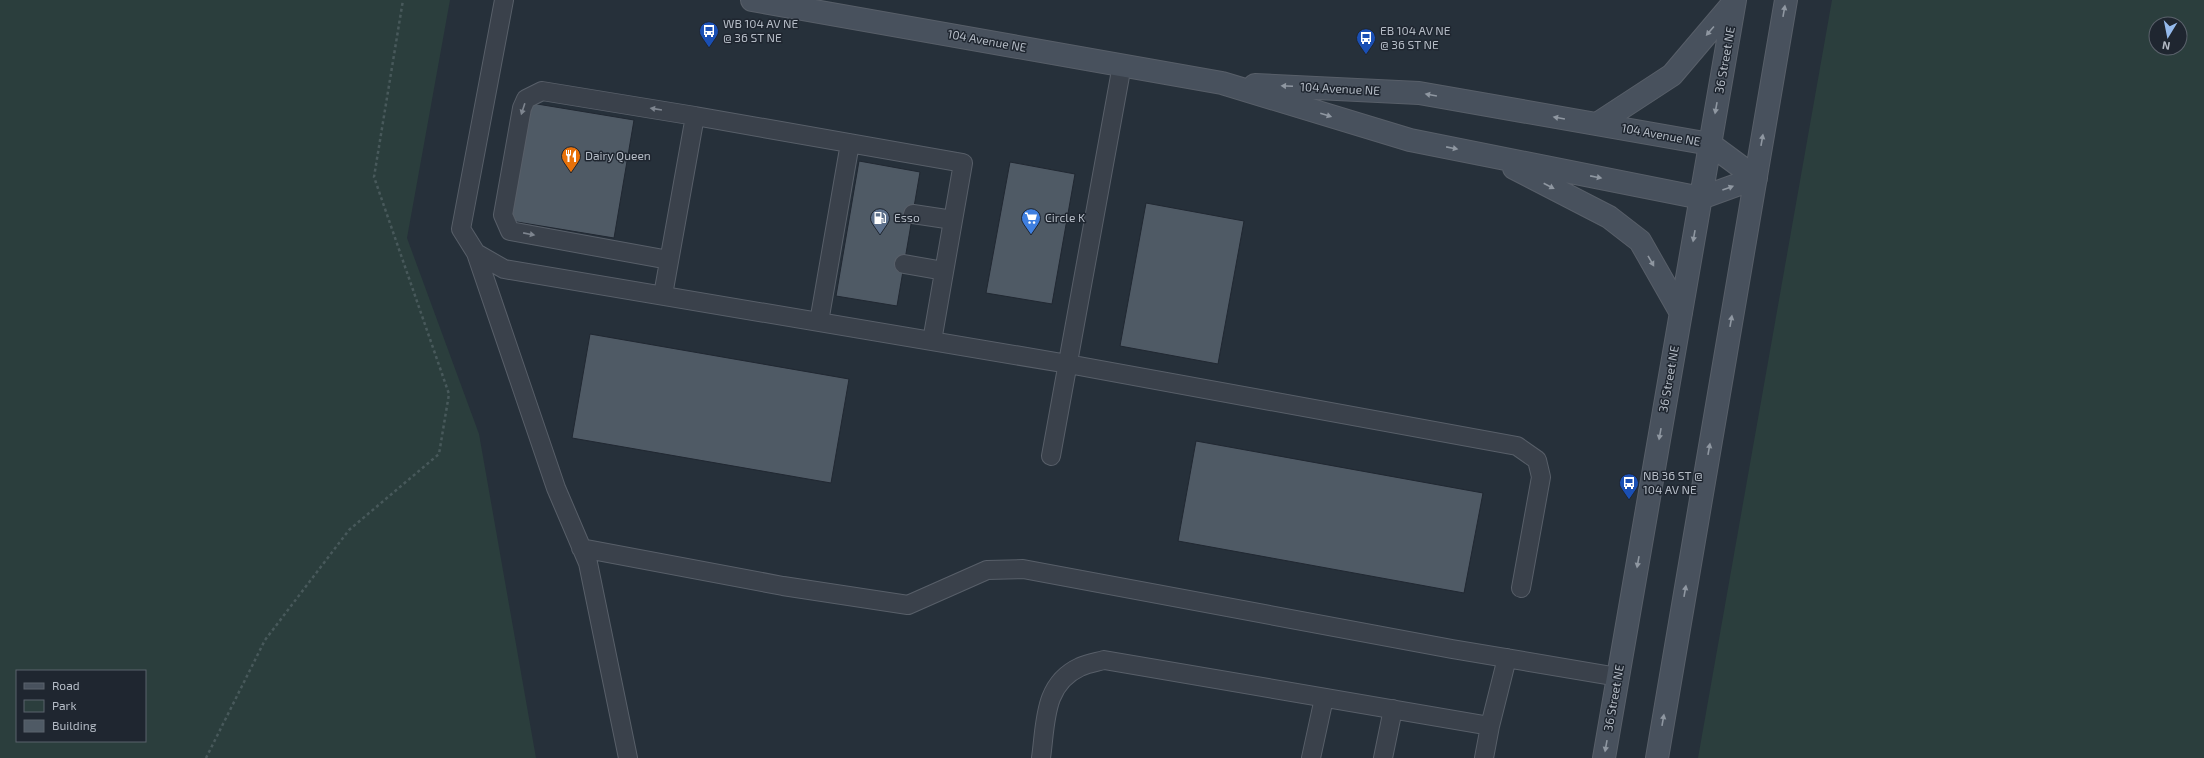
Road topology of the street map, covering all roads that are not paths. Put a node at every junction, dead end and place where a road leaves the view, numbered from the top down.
1 (504, 0) edge
2 (752, 0) edge
3 (1735, 0) edge
4 (1786, 0) edge
5 (1122, 65) junction
6 (1222, 83) junction
7 (695, 116) junction
8 (1597, 124) junction
9 (850, 143) junction
10 (1710, 144) junction
11 (1489, 156) junction
12 (1756, 178) junction
13 (1701, 198) junction
14 (913, 214) dead end
15 (953, 220) junction
16 (476, 253) junction
17 (669, 260) junction
18 (904, 264) dead end
19 (944, 271) junction
20 (663, 295) junction
21 (1681, 313) junction
22 (820, 322) junction
23 (932, 341) junction
24 (1068, 364) junction
25 (1051, 456) dead end
26 (581, 548) junction
27 (1521, 588) dead end
28 (1507, 658) junction
29 (1618, 677) junction
30 (1324, 698) junction
31 (1393, 709) junction
32 (1490, 726) junction
33 (628, 758) edge
34 (1041, 758) edge
35 (1311, 758) edge
36 (1382, 758) edge
37 (1484, 758) edge
38 (1604, 758) edge
39 (1657, 758) edge

1 - 16 lane
2 - 5 street, 104 Avenue NE
3 -> 8 street
3 -> 10 street, 36 Street NE
12 -> 4 street
5 - 6 street, 104 Avenue NE
5 - 24 lane
8 -> 6 street, 104 Avenue NE
6 -> 11 street, 104 Avenue NE
7 - 9 lane
7 - 17 lane
7 -> 17 lane
8 - 10 street, 104 Avenue NE
9 - 15 lane
9 - 22 lane
10 - 12 street, 104 Avenue NE
10 - 13 street, 36 Street NE
11 -> 13 street, 104 Avenue NE
11 -> 21 street
13 -> 12 street
39 -> 12 street
13 -> 21 street, 36 Street NE
14 - 15 lane
15 - 19 lane
16 - 20 lane
16 - 26 lane
17 - 20 lane
18 - 19 lane
19 - 23 lane
20 - 22 lane
21 -> 29 street, 36 Street NE
22 - 23 lane
23 - 24 lane
24 - 25 lane
24 - 27 lane
26 - 28 lane
26 - 33 lane
28 - 29 lane
28 - 32 lane
29 -> 38 street, 36 Street NE
30 - 31 lane
30 - 34 lane
30 - 35 lane
31 - 32 lane
31 - 36 lane
32 - 37 lane

